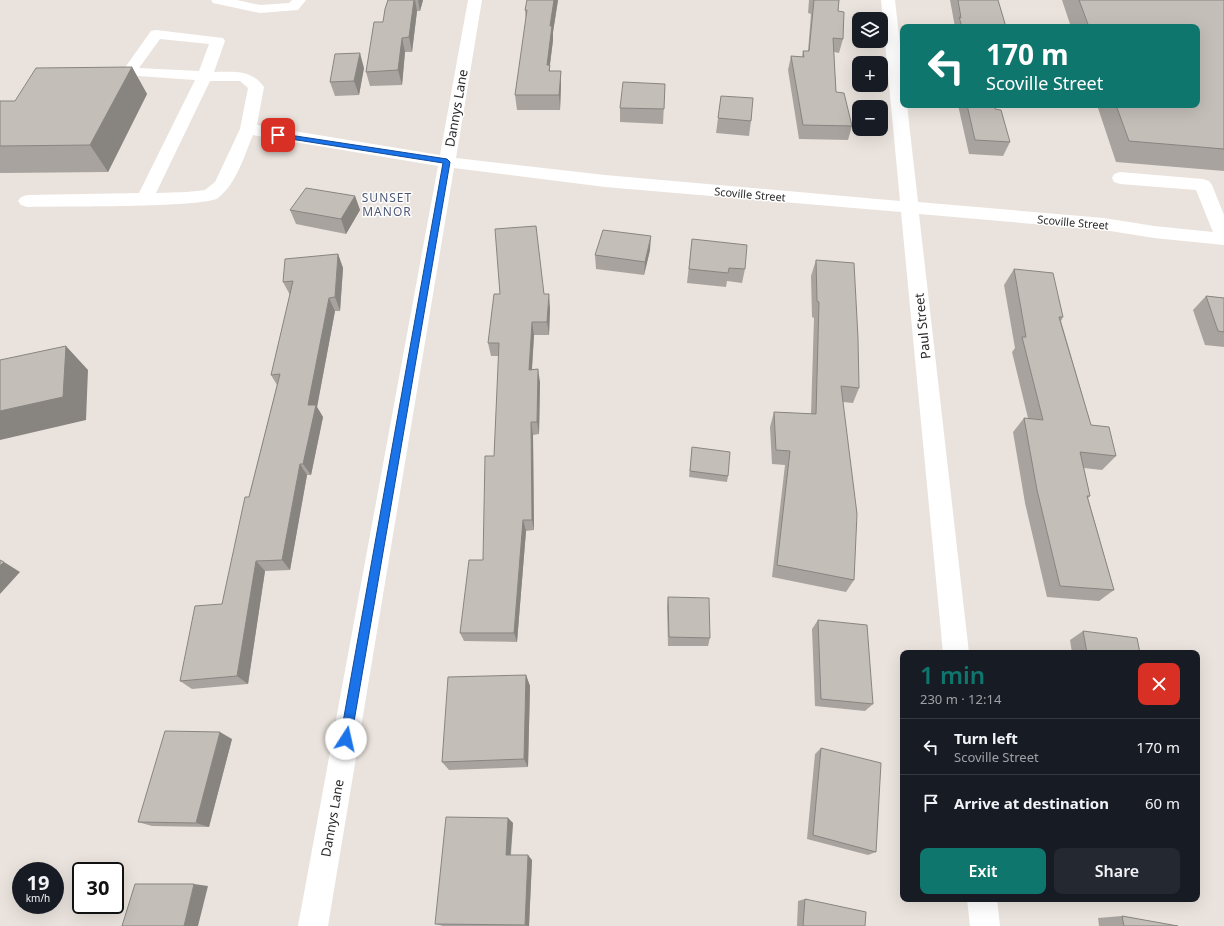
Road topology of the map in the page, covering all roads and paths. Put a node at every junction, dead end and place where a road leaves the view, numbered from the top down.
1 (218, 0) edge
2 (299, 0) edge
3 (475, 0) edge
4 (888, 0) edge
5 (205, 76) junction
6 (248, 129) junction
7 (447, 162) junction
8 (1120, 178) dead end
9 (145, 198) junction
10 (27, 201) dead end
11 (910, 208) junction
12 (1224, 238) edge
13 (956, 650) edge
14 (982, 902) edge
15 (313, 926) edge
16 (985, 926) edge

1 - 2 street
3 - 7 street, Dannys Lane
4 - 11 street, Paul Street
5 - 5 street
5 - 6 street
5 - 9 street
6 - 7 street, Scoville Street
6 - 9 street
7 - 11 street, Scoville Street
7 - 15 street, Dannys Lane
8 - 12 street
9 - 10 street
11 - 12 street, Scoville Street
11 - 13 street, Paul Street
14 - 16 street

